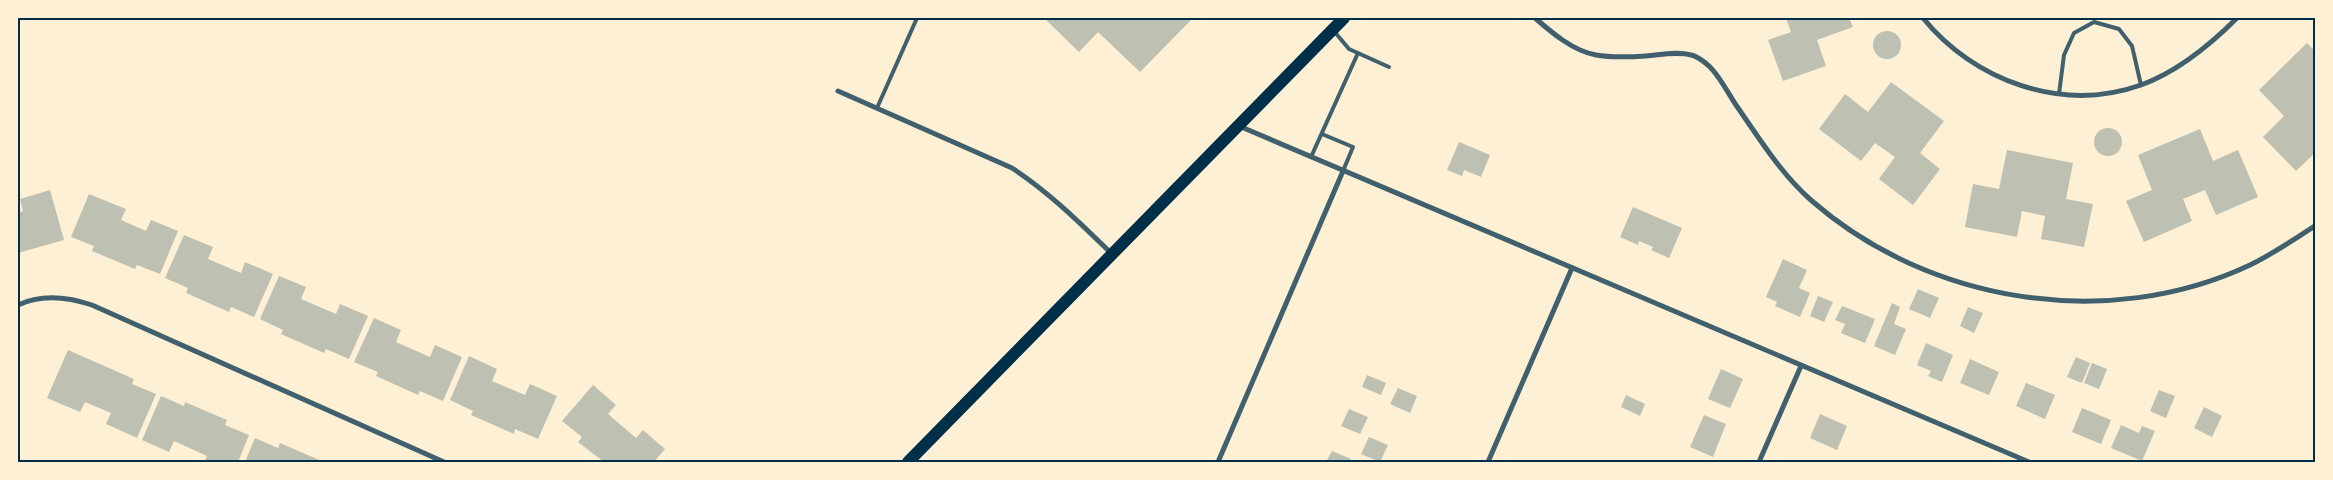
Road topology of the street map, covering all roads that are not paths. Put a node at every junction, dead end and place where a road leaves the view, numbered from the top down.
1 (917, 18) edge
2 (1344, 18) edge
3 (1535, 18) edge
4 (1923, 18) edge
5 (2237, 18) edge
6 (1332, 29) junction
7 (1358, 53) junction
8 (1389, 67) dead end
9 (2142, 85) junction
10 (838, 91) dead end
11 (2060, 94) junction
12 (877, 108) junction
13 (1239, 126) junction
14 (1322, 134) junction
15 (1311, 157) junction
16 (1343, 171) junction
17 (2316, 225) edge
18 (1112, 254) junction
19 (1572, 268) junction
20 (18, 305) edge
21 (1801, 366) junction
22 (444, 462) edge
23 (908, 462) edge
24 (1218, 462) edge
25 (1488, 462) edge
26 (1759, 462) edge
27 (2029, 462) edge

1 - 12 lane
2 - 6 main road
3 - 17 street
4 - 11 street
5 - 9 street
6 - 7 lane
6 - 13 main road
7 - 8 lane
7 - 14 lane
9 - 11 street
9 - 11 lane
10 - 12 street
12 - 18 street
13 - 15 street
13 - 18 main road
14 - 15 lane
14 - 16 lane
15 - 16 street
16 - 19 street
16 - 24 street
18 - 23 main road
19 - 21 street
19 - 25 street
20 - 22 street
21 - 26 street
21 - 27 street

